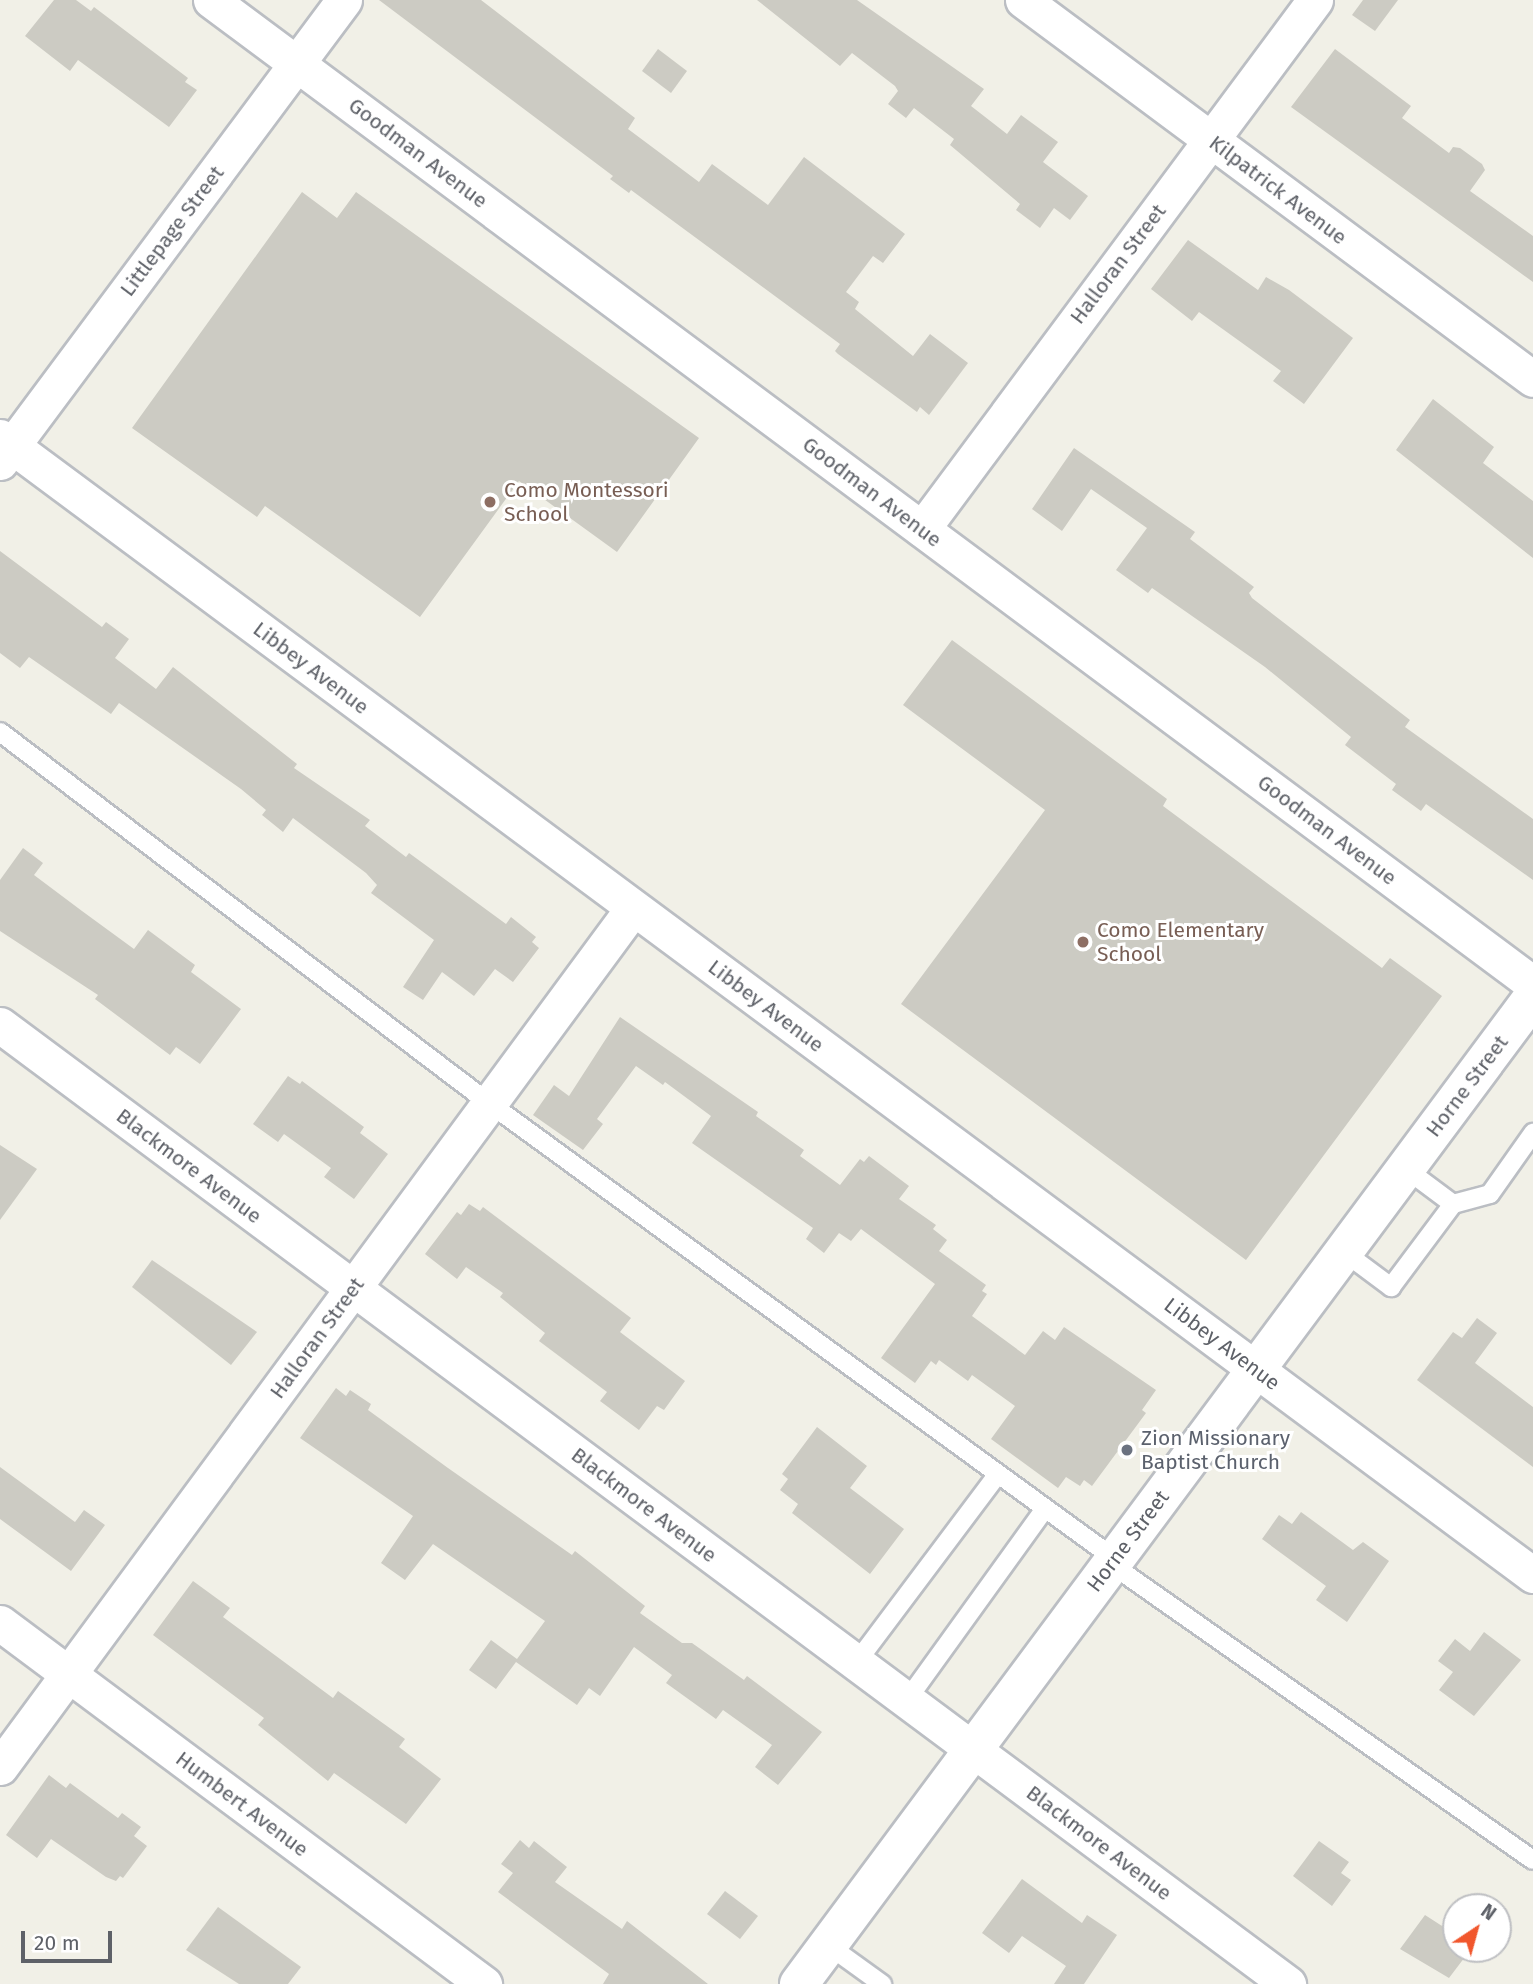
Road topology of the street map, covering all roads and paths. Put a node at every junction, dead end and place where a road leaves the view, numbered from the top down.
1 (211, 0) edge
2 (344, 0) edge
3 (1023, 0) edge
4 (1315, 0) edge
5 (297, 63) junction
6 (1211, 140) junction
7 (1533, 379) edge
8 (4, 448) edge
9 (922, 529) junction
10 (0, 732) edge
11 (633, 908) junction
12 (1533, 984) edge
13 (1533, 997) edge
14 (0, 1025) edge
15 (489, 1103) junction
16 (1533, 1133) edge
17 (1406, 1169) junction
18 (1453, 1204) junction
19 (1344, 1252) junction
20 (353, 1288) junction
21 (1256, 1370) junction
22 (998, 1474) junction
23 (1045, 1509) junction
24 (1113, 1562) junction
25 (1533, 1575) edge
26 (0, 1623) edge
27 (856, 1663) junction
28 (68, 1674) junction
29 (906, 1700) junction
30 (973, 1749) junction
31 (0, 1767) edge
32 (1533, 1860) edge
33 (828, 1945) junction
34 (484, 1984) edge
35 (799, 1984) edge
36 (882, 1984) edge
37 (1288, 1984) edge

1 - 5 street, Goodman Avenue
2 - 5 street, Littlepage Street
3 - 6 street, Kilpatrick Avenue
4 - 6 street, Halloran Street
5 - 8 street, Littlepage Street
5 - 9 street, Goodman Avenue
6 - 7 street, Kilpatrick Avenue
6 - 9 street, Halloran Street
8 - 11 street, Libbey Avenue
9 - 12 street, Goodman Avenue
10 - 15 lane
11 - 15 street, Halloran Street
11 - 21 street, Libbey Avenue
13 - 17 street, Horne Street
14 - 20 street, Blackmore Avenue
15 - 20 street, Halloran Street
15 - 22 lane
16 - 18 lane
17 - 18 lane
17 - 19 street, Horne Street
18 - 19 lane
19 - 21 street, Horne Street
20 - 27 street, Blackmore Avenue
20 - 28 street, Halloran Street
21 - 24 street, Horne Street
21 - 25 street, Libbey Avenue
22 - 23 lane
22 - 27 lane
23 - 24 lane
23 - 29 lane
24 - 30 street, Horne Street
24 - 32 lane
26 - 28 street, Humbert Avenue
27 - 29 street, Blackmore Avenue
28 - 31 street, Halloran Street
28 - 34 street, Humbert Avenue
29 - 30 street, Blackmore Avenue
30 - 33 street, Horne Street
30 - 37 street, Blackmore Avenue
33 - 35 street, Horne Street
33 - 36 lane

